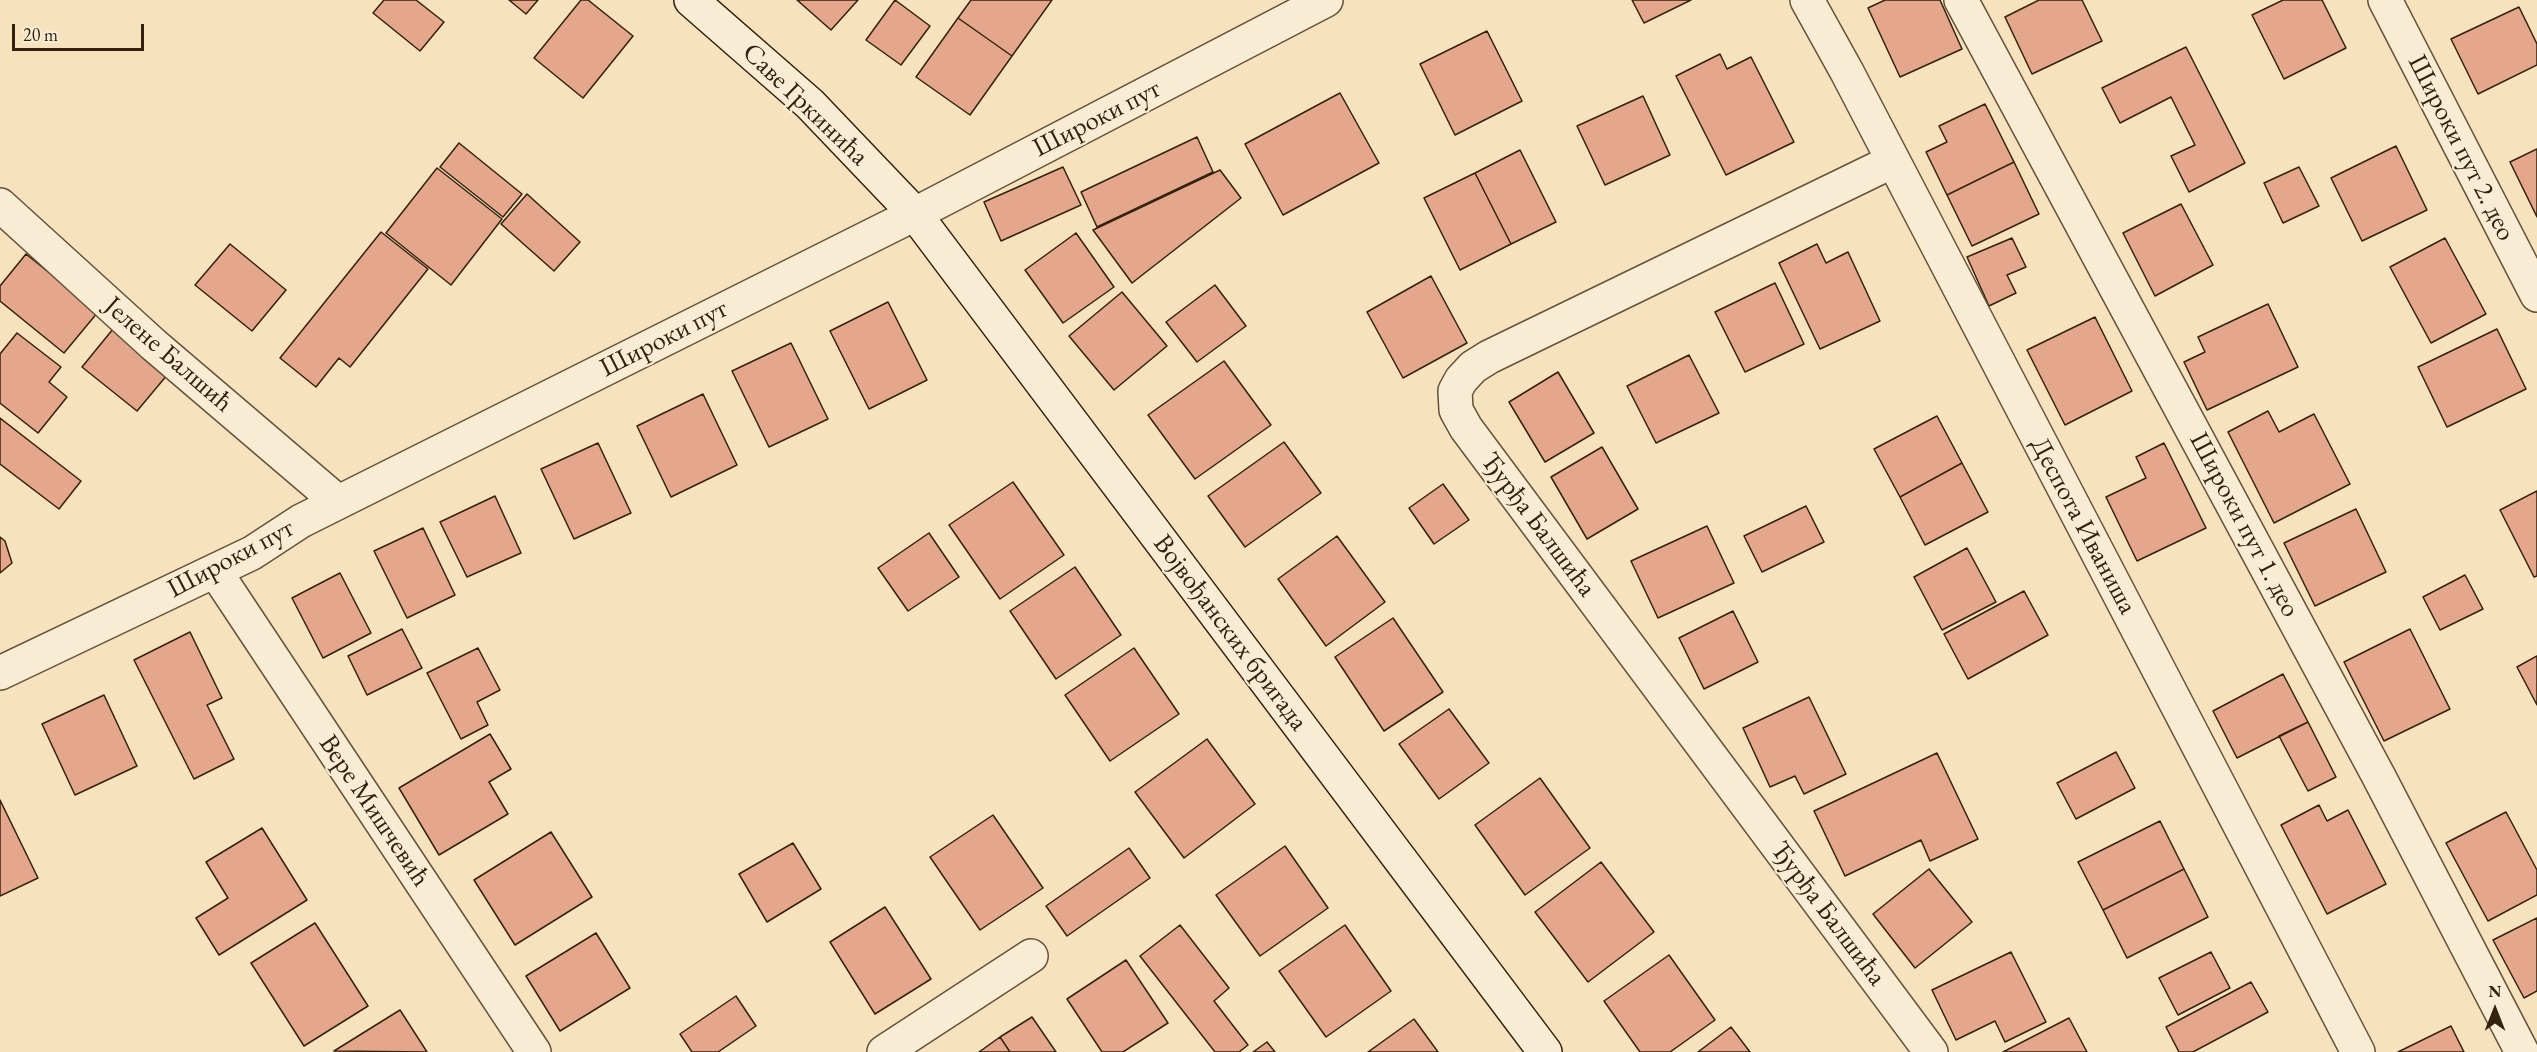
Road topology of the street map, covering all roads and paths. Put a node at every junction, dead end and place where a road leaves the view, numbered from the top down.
1 (691, 0) edge
2 (1807, 0) edge
3 (1961, 0) edge
4 (2385, 0) edge
5 (1320, 1) edge
6 (1893, 161) junction
7 (0, 205) edge
8 (915, 213) junction
9 (2537, 295) edge
10 (339, 502) junction
11 (215, 571) junction
12 (0, 673) edge
13 (1031, 956) dead end
14 (534, 1052) edge
15 (884, 1052) edge
16 (1545, 1052) edge
17 (1931, 1052) edge
18 (2358, 1052) edge
19 (2522, 1052) edge

1 - 8 street, Саве Гркинића
2 - 6 street, Деспота Иваниша
3 - 19 street, Широки пут 1. део
4 - 9 street, Широки пут 2. део
5 - 8 street, Широки пут
6 - 17 street, Ђурђа Балшића
6 - 18 street, Деспота Иваниша
7 - 10 street, Јелене Балшић
8 - 10 street, Широки пут
8 - 16 street, Војвођанских бригада
10 - 11 street, Широки пут
11 - 12 street, Широки пут
11 - 14 street, Вере Мишчевић
13 - 15 street

